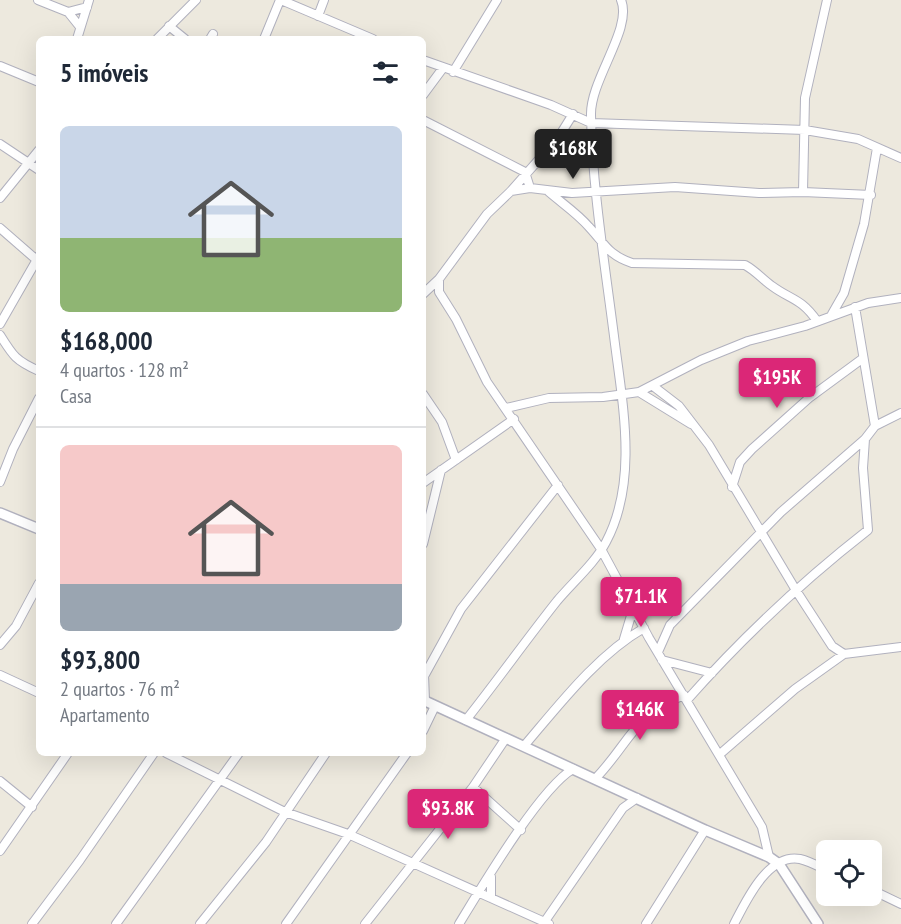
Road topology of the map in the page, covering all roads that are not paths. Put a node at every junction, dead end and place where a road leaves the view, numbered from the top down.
1 (38, 0) edge
2 (196, 0) edge
3 (281, 0) edge
4 (324, 0) edge
5 (497, 0) edge
6 (621, 0) edge
7 (827, 0) edge
8 (51, 3) edge
9 (88, 4) edge
10 (68, 12) junction
11 (318, 16) junction
12 (169, 26) junction
13 (80, 27) junction
14 (78, 36) edge
15 (160, 36) edge
16 (181, 36) edge
17 (265, 36) edge
18 (366, 36) edge
19 (426, 61) edge
20 (0, 66) edge
21 (443, 68) junction
22 (453, 72) junction
23 (36, 81) edge
24 (426, 91) edge
25 (573, 114) junction
26 (426, 122) edge
27 (591, 123) junction
28 (805, 130) junction
29 (0, 144) edge
30 (877, 148) junction
31 (36, 154) edge
32 (901, 158) edge
33 (30, 162) junction
34 (36, 167) edge
35 (525, 172) junction
36 (530, 188) junction
37 (511, 191) junction
38 (598, 191) junction
39 (549, 192) junction
40 (803, 192) junction
41 (871, 195) junction
42 (0, 198) edge
43 (0, 228) edge
44 (603, 246) junction
45 (36, 257) edge
46 (36, 262) edge
47 (439, 279) junction
48 (426, 291) edge
49 (439, 291) junction
50 (426, 293) edge
51 (901, 298) edge
52 (855, 307) junction
53 (832, 314) junction
54 (817, 321) junction
55 (0, 324) edge
56 (0, 335) edge
57 (862, 359) junction
58 (36, 369) edge
59 (668, 378) junction
60 (652, 386) junction
61 (639, 392) junction
62 (621, 395) junction
63 (668, 395) junction
64 (426, 398) edge
65 (36, 404) edge
66 (506, 408) junction
67 (901, 413) edge
68 (513, 419) junction
69 (695, 426) junction
70 (875, 426) junction
71 (865, 439) junction
72 (456, 460) junction
73 (441, 470) junction
74 (426, 481) edge
75 (0, 482) edge
76 (558, 485) junction
77 (732, 487) junction
78 (0, 513) edge
79 (36, 528) edge
80 (426, 532) edge
81 (761, 533) junction
82 (601, 549) junction
83 (36, 589) edge
84 (797, 592) junction
85 (633, 609) junction
86 (670, 625) junction
87 (644, 628) junction
88 (649, 638) junction
89 (624, 639) junction
90 (0, 645) edge
91 (832, 646) junction
92 (901, 647) edge
93 (844, 654) junction
94 (660, 656) junction
95 (831, 662) junction
96 (426, 671) edge
97 (712, 673) junction
98 (0, 675) edge
99 (36, 692) edge
100 (685, 698) junction
101 (426, 702) edge
102 (435, 706) junction
103 (466, 720) junction
104 (426, 725) edge
105 (506, 738) junction
106 (524, 746) junction
107 (720, 754) junction
108 (66, 756) edge
109 (152, 756) edge
110 (173, 756) edge
111 (237, 756) edge
112 (324, 756) edge
113 (405, 756) edge
114 (568, 767) junction
115 (221, 778) junction
116 (595, 779) junction
117 (0, 781) edge
118 (473, 787) junction
119 (624, 792) junction
120 (637, 798) junction
121 (32, 807) junction
122 (623, 808) junction
123 (285, 812) junction
124 (521, 830) junction
125 (705, 830) junction
126 (348, 834) junction
127 (0, 851) edge
128 (770, 857) junction
129 (414, 863) junction
130 (780, 864) junction
131 (816, 865) edge
132 (491, 877) junction
133 (477, 893) junction
134 (882, 895) edge
135 (491, 898) junction
136 (901, 904) edge
137 (814, 922) edge
138 (545, 923) edge
139 (32, 924) edge
140 (116, 924) edge
141 (200, 924) edge
142 (286, 924) edge
143 (365, 924) edge
144 (459, 924) edge
145 (646, 924) edge
146 (734, 924) edge

1 - 8 street
2 - 12 street
3 - 11 street
3 - 17 street
4 - 11 street
5 - 22 street
6 - 27 street
7 - 28 street
8 - 10 street
9 - 10 street
9 - 13 street
10 - 13 street
11 - 18 street
12 - 15 street
12 - 16 street
13 - 14 street
19 - 21 street
20 - 23 street
21 - 22 street
21 - 24 street
22 - 25 street
25 - 27 street
25 - 35 street
26 - 35 street
27 - 28 street
27 - 38 street
28 - 30 street
28 - 40 street
29 - 33 street
30 - 32 street
30 - 41 street
31 - 33 street
33 - 34 street
33 - 42 street
35 - 36 street
35 - 37 street
36 - 37 street
36 - 39 street
37 - 47 street
38 - 39 street
38 - 40 street
38 - 44 street
39 - 44 street
40 - 41 street
41 - 53 street
43 - 45 street
44 - 54 street
44 - 62 street
46 - 55 street
47 - 48 street
47 - 49 street
49 - 50 street
49 - 66 street
51 - 52 street
52 - 53 street
52 - 57 street
53 - 54 street
54 - 59 street
56 - 58 street
57 - 70 street
57 - 77 street
59 - 60 street
59 - 63 street
60 - 61 street
60 - 63 street
61 - 62 street
61 - 69 street
62 - 66 street
62 - 82 street
63 - 69 street
64 - 72 street
65 - 75 street
66 - 68 street
67 - 70 street
68 - 72 street
68 - 76 street
69 - 77 street
70 - 71 street
71 - 81 street
71 - 84 street
72 - 73 street
73 - 74 street
73 - 80 street
76 - 82 street
76 - 96 street
77 - 81 street
78 - 79 street
81 - 84 street
81 - 86 street
82 - 85 street
82 - 103 street
83 - 90 street
84 - 91 street
84 - 97 street
85 - 87 street
85 - 89 street
86 - 88 street
86 - 94 street
87 - 88 street
87 - 89 street
88 - 94 street
89 - 106 street
91 - 93 street
91 - 95 street
92 - 93 street
93 - 95 street
94 - 97 street
94 - 100 street
95 - 107 street
97 - 100 street
98 - 99 street
100 - 107 street
100 - 116 street
101 - 102 street
102 - 103 street
102 - 104 street
103 - 105 street
105 - 106 street
105 - 118 street
106 - 114 street
107 - 128 street
108 - 121 street
109 - 139 street
110 - 115 street
111 - 115 street
112 - 123 street
113 - 126 street
114 - 116 street
114 - 124 street
115 - 123 street
115 - 140 street
116 - 119 street
117 - 121 street
118 - 124 street
118 - 129 street
119 - 120 street
119 - 122 street
120 - 122 street
120 - 125 street
121 - 127 street
122 - 138 street
123 - 126 street
123 - 141 street
124 - 132 street
125 - 128 street
125 - 145 street
126 - 129 street
126 - 142 street
128 - 130 street
129 - 133 street
129 - 143 street
130 - 131 street
130 - 137 street
130 - 146 street
132 - 133 street
132 - 135 street
133 - 135 street
133 - 144 street
134 - 136 street
135 - 138 street

